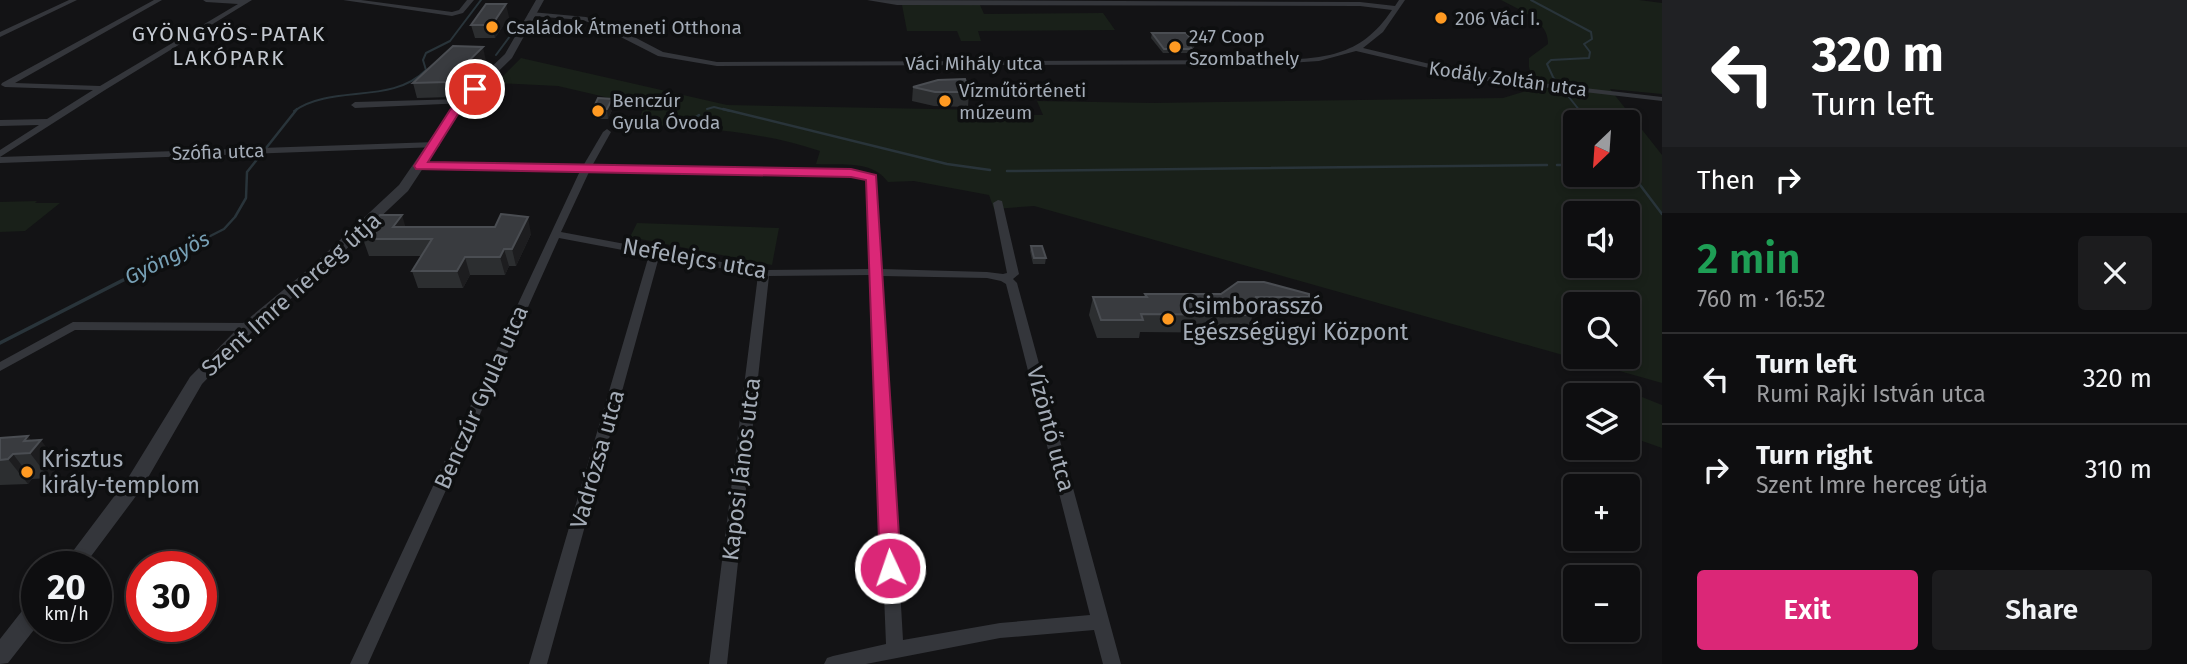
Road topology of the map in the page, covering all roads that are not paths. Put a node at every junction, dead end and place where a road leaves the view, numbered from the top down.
1 (74, 0) edge
2 (159, 0) edge
3 (206, 0) edge
4 (345, 0) edge
5 (471, 0) edge
6 (540, 0) edge
7 (870, 0) edge
8 (1402, 0) edge
9 (247, 1) edge
10 (1396, 8) junction
11 (531, 14) junction
12 (0, 35) edge
13 (1355, 49) junction
14 (3, 85) edge
15 (102, 88) junction
16 (1662, 99) edge
17 (462, 102) junction
18 (355, 105) dead end
19 (48, 122) junction
20 (0, 123) edge
21 (607, 132) dead end
22 (435, 145) junction
23 (0, 154) edge
24 (0, 160) edge
25 (420, 166) junction
26 (586, 168) junction
27 (998, 203) dead end
28 (555, 234) junction
29 (655, 253) junction
30 (875, 272) junction
31 (764, 273) junction
32 (1004, 278) junction
33 (248, 327) junction
34 (0, 367) edge
35 (83, 551) edge
36 (1101, 622) junction
37 (21, 630) edge
38 (895, 649) junction
39 (0, 656) edge
40 (359, 664) edge
41 (538, 664) edge
42 (718, 664) edge
43 (833, 664) edge
44 (1112, 664) edge

1 - 12 street
2 - 14 street
3 - 9 street
4 - 5 street
6 - 11 street, Szent Imre herceg útja
7 - 10 street
8 - 10 street, Váci Mihály utca
9 - 15 street
10 - 13 street, Váci Mihály utca
11 - 13 street, Váci Mihály utca
11 - 17 street, Szent Imre herceg útja
13 - 16 street, Kodály Zoltán utca
14 - 15 street
15 - 19 street
17 - 18 street
17 - 22 street, Szent Imre herceg útja
19 - 20 street
19 - 23 street
21 - 26 street, Benczúr Gyula utca
22 - 24 street, Szófia utca
22 - 25 street, Szent Imre herceg útja
25 - 26 street
25 - 33 street, Szent Imre herceg útja
26 - 28 street, Benczúr Gyula utca
26 - 30 street
27 - 32 street
28 - 29 street, Nefelejcs utca
28 - 40 street, Benczúr Gyula utca
29 - 31 street, Nefelejcs utca
29 - 41 street, Vadrózsa utca
30 - 31 street, Nefelejcs utca
30 - 32 street, Nefelejcs utca
30 - 38 street
31 - 42 street, Kaposi János utca
32 - 36 street, Vízöntő utca
33 - 34 street
33 - 35 street, Szent Imre herceg útja
36 - 38 street
36 - 44 street, Vízöntő utca
37 - 39 street
38 - 43 street

